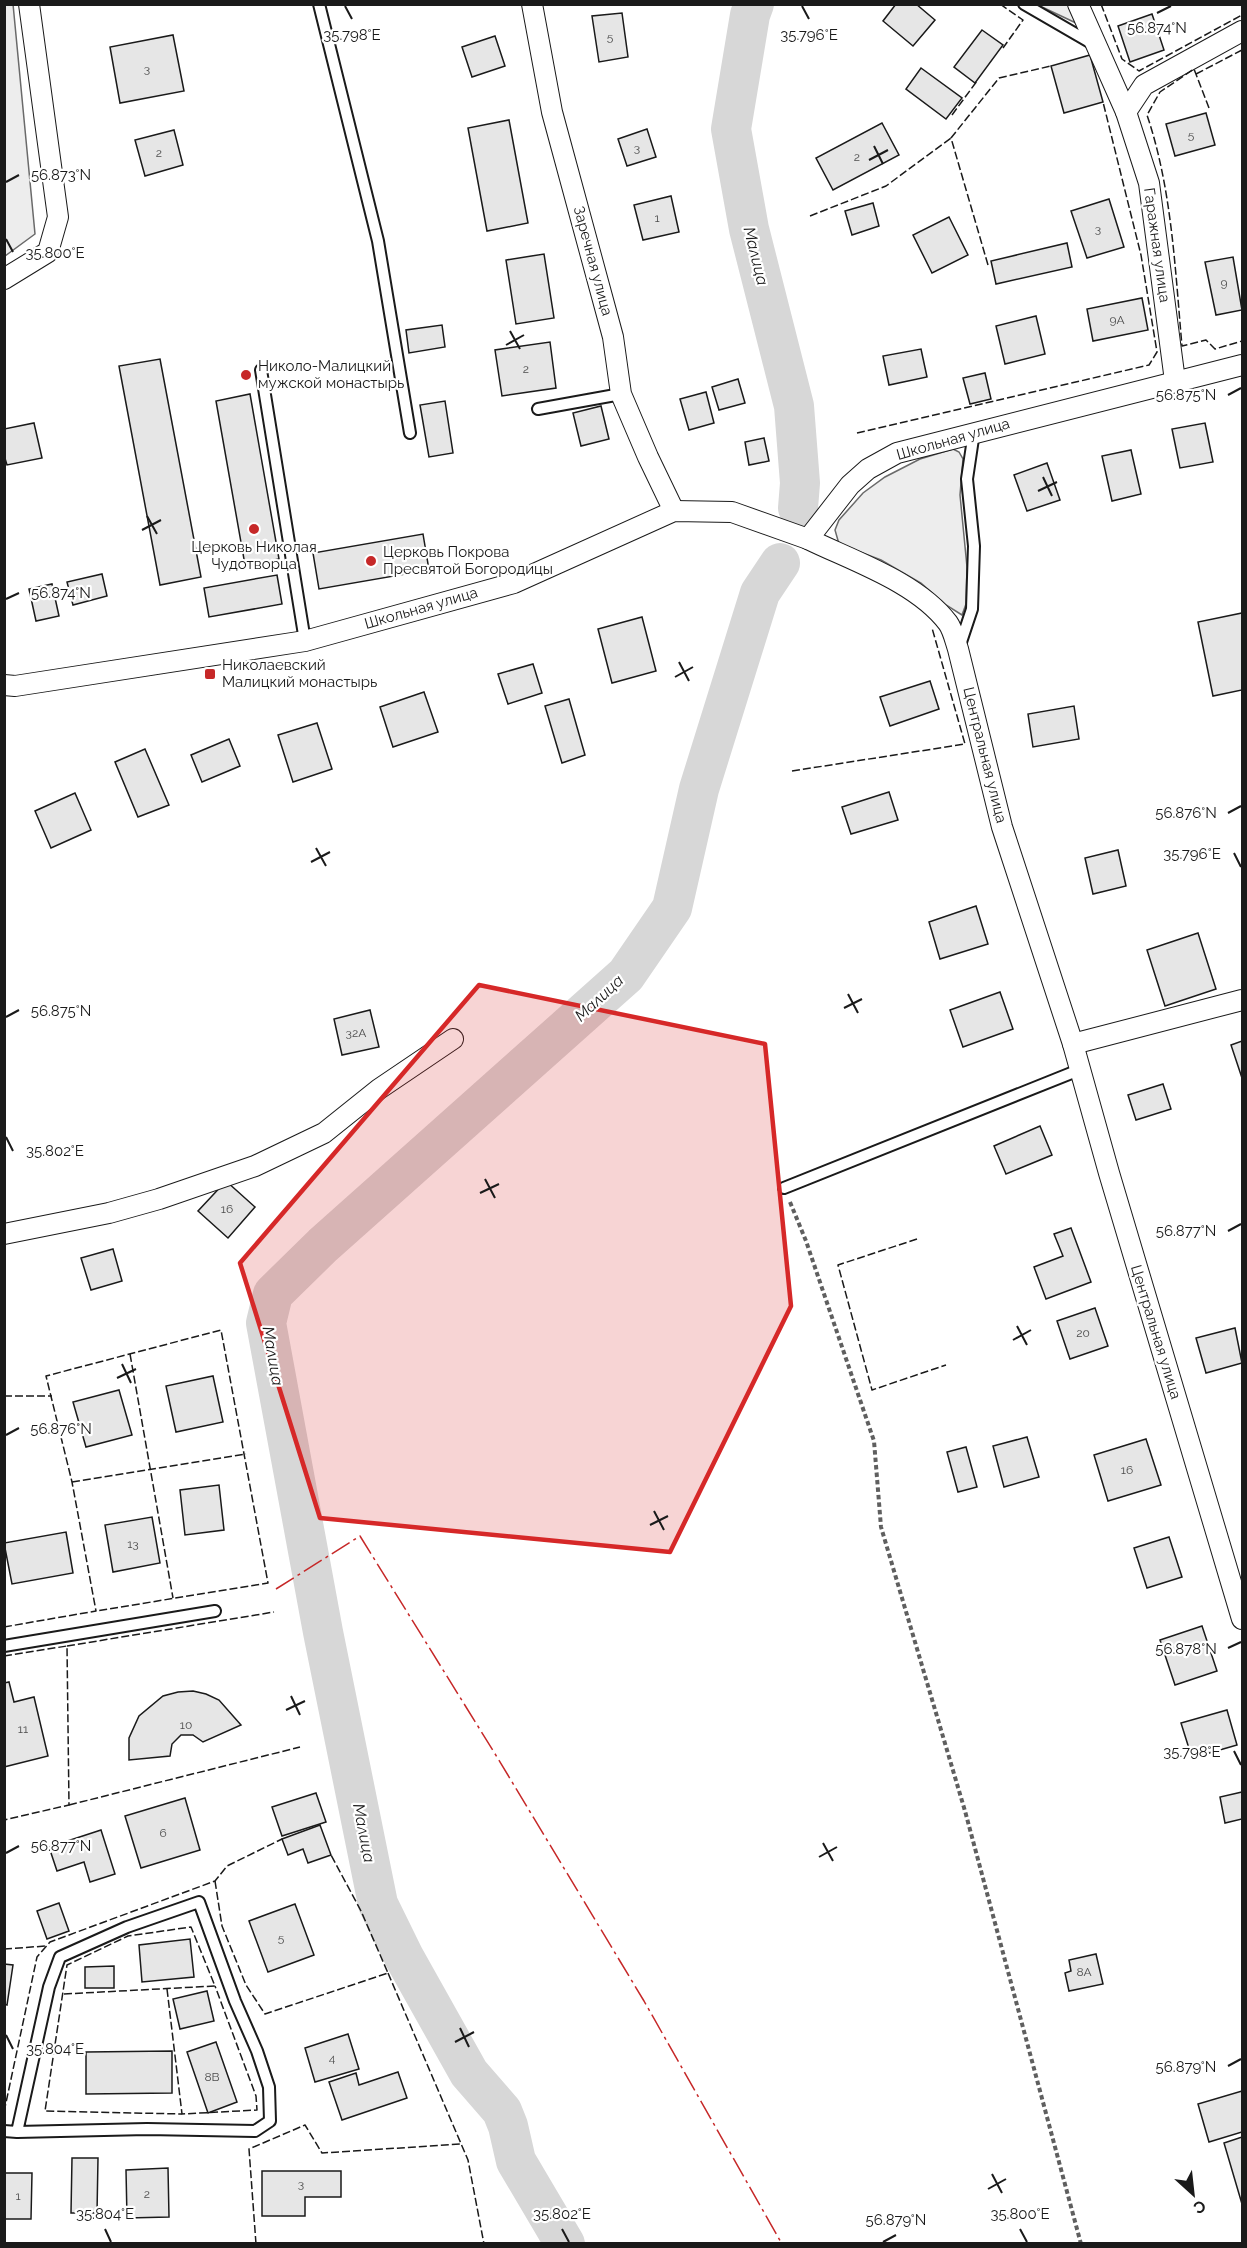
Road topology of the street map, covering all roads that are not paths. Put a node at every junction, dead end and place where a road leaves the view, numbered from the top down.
1 (29, 4) edge
2 (319, 4) edge
3 (532, 4) edge
4 (1024, 4) edge
5 (1078, 4) edge
6 (1242, 31) edge
7 (1096, 46) junction
8 (1126, 112) junction
9 (4, 279) edge
10 (1242, 365) edge
11 (261, 370) dead end
12 (1175, 381) junction
13 (621, 394) junction
14 (538, 409) dead end
15 (974, 432) junction
16 (410, 433) dead end
17 (674, 511) junction
18 (808, 539) junction
19 (305, 641) junction
20 (958, 649) junction
21 (8, 688) edge
22 (1242, 1000) edge
23 (453, 1039) dead end
24 (1073, 1044) junction
25 (1079, 1070) junction
26 (784, 1188) road end
27 (4, 1234) edge
28 (215, 1611) dead end
29 (1242, 1619) edge
30 (4, 1646) edge
31 (4, 2131) edge
32 (17, 2132) junction

1 - 9 street
2 - 16 lane
3 - 13 street, Заречная улица
4 - 7 lane
5 - 7 street, Гаражная улица
6 - 8 street
7 - 8 street, Гаражная улица
8 - 12 street, Гаражная улица
10 - 12 street, Школьная улица
11 - 19 lane
12 - 15 street, Школьная улица
13 - 14 lane
13 - 17 street, Заречная улица
15 - 18 street, Школьная улица
15 - 20 lane
17 - 18 street, Школьная улица
17 - 19 street, Школьная улица
18 - 20 street, Центральная улица
19 - 21 street, Школьная улица
20 - 24 street, Центральная улица
22 - 24 street
23 - 27 street
24 - 25 street, Центральная улица
25 - 26 lane
25 - 29 street, Центральная улица
28 - 30 lane
31 - 32 lane
32 - 32 lane

